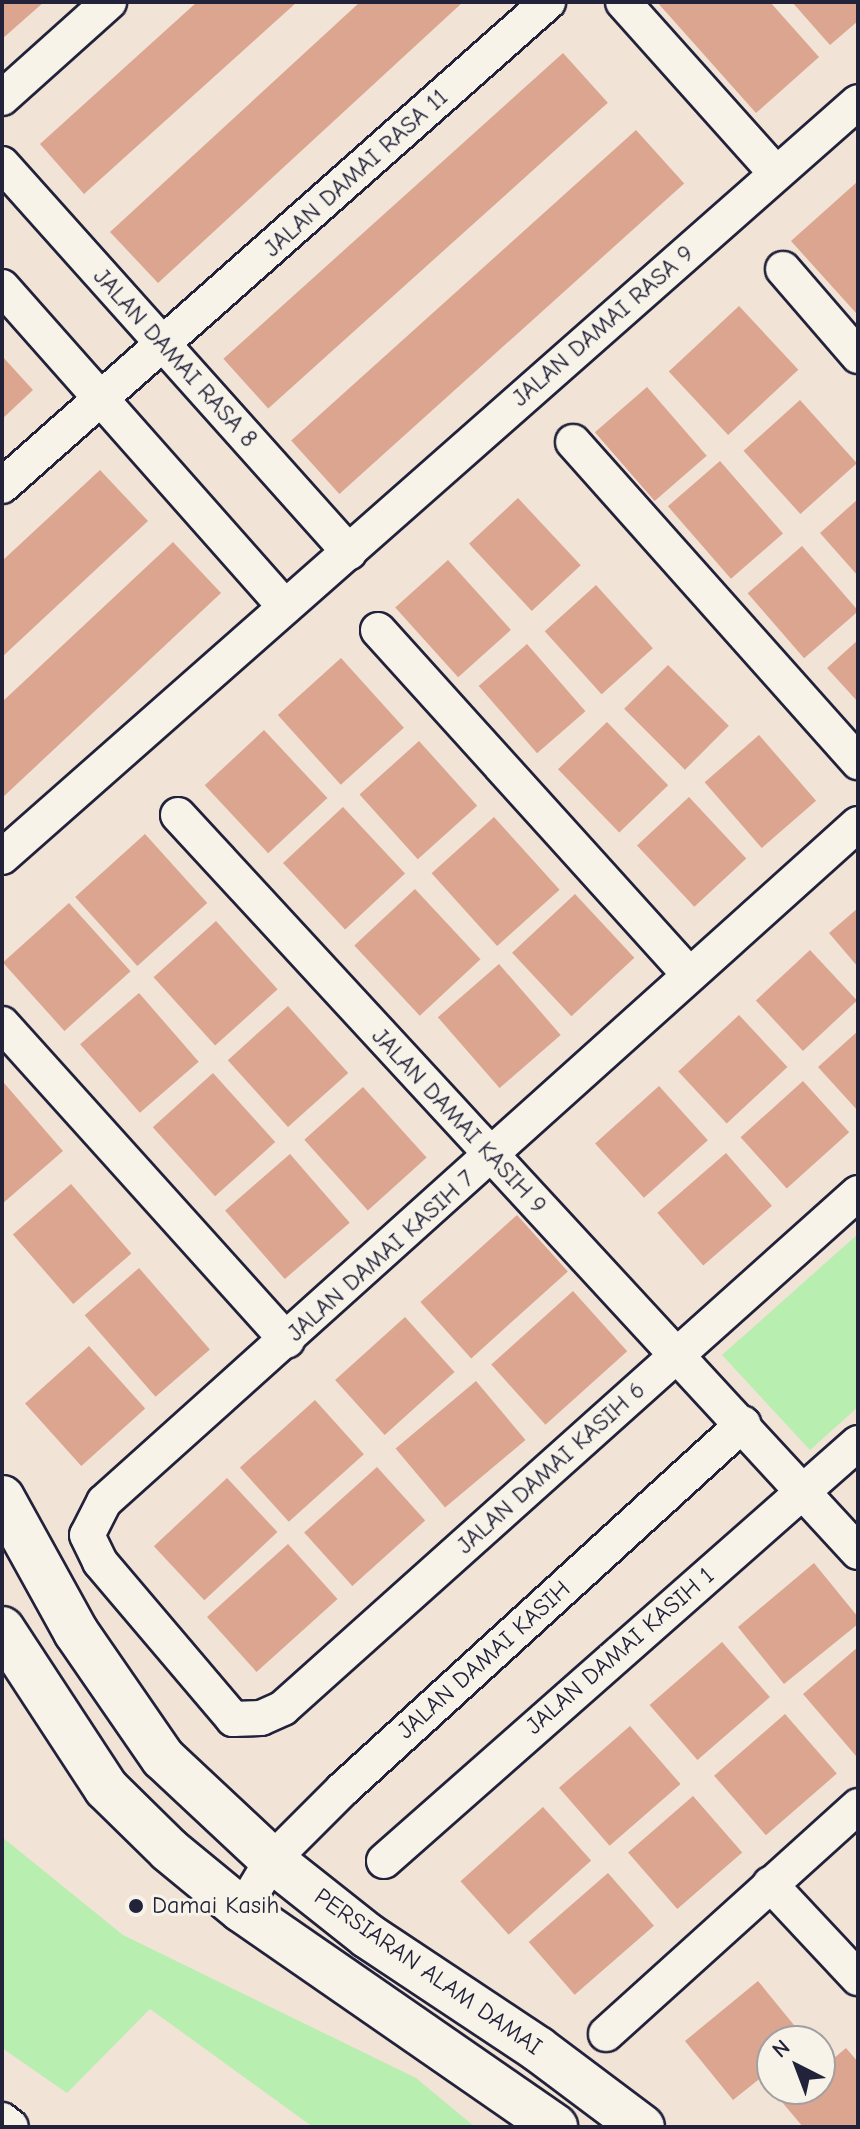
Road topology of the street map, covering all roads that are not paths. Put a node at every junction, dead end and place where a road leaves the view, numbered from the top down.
1 (109, 2) edge
2 (548, 2) edge
3 (623, 2) edge
4 (2, 98) edge
5 (858, 102) edge
6 (2, 164) edge
7 (776, 173) junction
8 (783, 269) dead end
9 (2, 287) edge
10 (163, 344) junction
11 (858, 356) edge
12 (102, 399) junction
13 (573, 442) dead end
14 (2, 486) edge
15 (349, 552) junction
16 (285, 607) junction
17 (378, 630) dead end
18 (858, 762) edge
19 (178, 815) dead end
20 (858, 824) edge
21 (2, 857) edge
22 (689, 974) junction
23 (2, 1024) edge
24 (491, 1158) junction
25 (858, 1193) edge
26 (287, 1341) junction
27 (677, 1355) junction
28 (743, 1424) junction
29 (858, 1443) edge
30 (804, 1489) junction
31 (2, 1498) edge
32 (858, 1552) edge
33 (2, 1629) edge
34 (233, 1719) joint
35 (858, 1806) edge
36 (272, 1860) junction
37 (384, 1861) dead end
38 (770, 1884) junction
39 (242, 1910) junction
40 (858, 1978) edge
41 (606, 2034) dead end
42 (2, 2120) edge
43 (11, 2127) edge
44 (555, 2127) edge
45 (642, 2127) edge

1 - 4 street
2 - 10 street, JALAN DAMAI RASA 11
3 - 7 street
5 - 7 street, JALAN DAMAI RASA 9
6 - 10 street, JALAN DAMAI RASA 8
7 - 15 street, JALAN DAMAI RASA 9
8 - 11 street
9 - 12 street
10 - 12 street, JALAN DAMAI RASA 11
10 - 15 street, JALAN DAMAI RASA 8
12 - 14 street, JALAN DAMAI RASA 11
12 - 16 street
13 - 18 street
15 - 16 street, JALAN DAMAI RASA 9
16 - 21 street, JALAN DAMAI RASA 9
17 - 22 street
19 - 24 street, JALAN DAMAI KASIH 9
20 - 22 street, JALAN DAMAI KASIH 7
22 - 24 street, JALAN DAMAI KASIH 7
23 - 26 street
24 - 26 street, JALAN DAMAI KASIH 7
24 - 27 street, JALAN DAMAI KASIH 9
25 - 27 street, JALAN DAMAI KASIH 6
26 - 34 street, JALAN DAMAI KASIH 7
27 - 28 street, JALAN DAMAI KASIH 9
27 - 34 street, JALAN DAMAI KASIH 6
28 - 30 street, JALAN DAMAI KASIH 9
28 - 36 street, JALAN DAMAI KASIH
29 - 30 street, JALAN DAMAI KASIH 1
30 - 32 street, JALAN DAMAI KASIH 9
30 - 37 street, JALAN DAMAI KASIH 1
31 - 36 street, PERSIARAN ALAM DAMAI
33 - 39 street
35 - 38 street
36 - 39 street, JALAN DAMAI KASIH
36 - 45 street, PERSIARAN ALAM DAMAI
38 - 40 street
38 - 41 street
39 - 44 street
42 - 43 street

